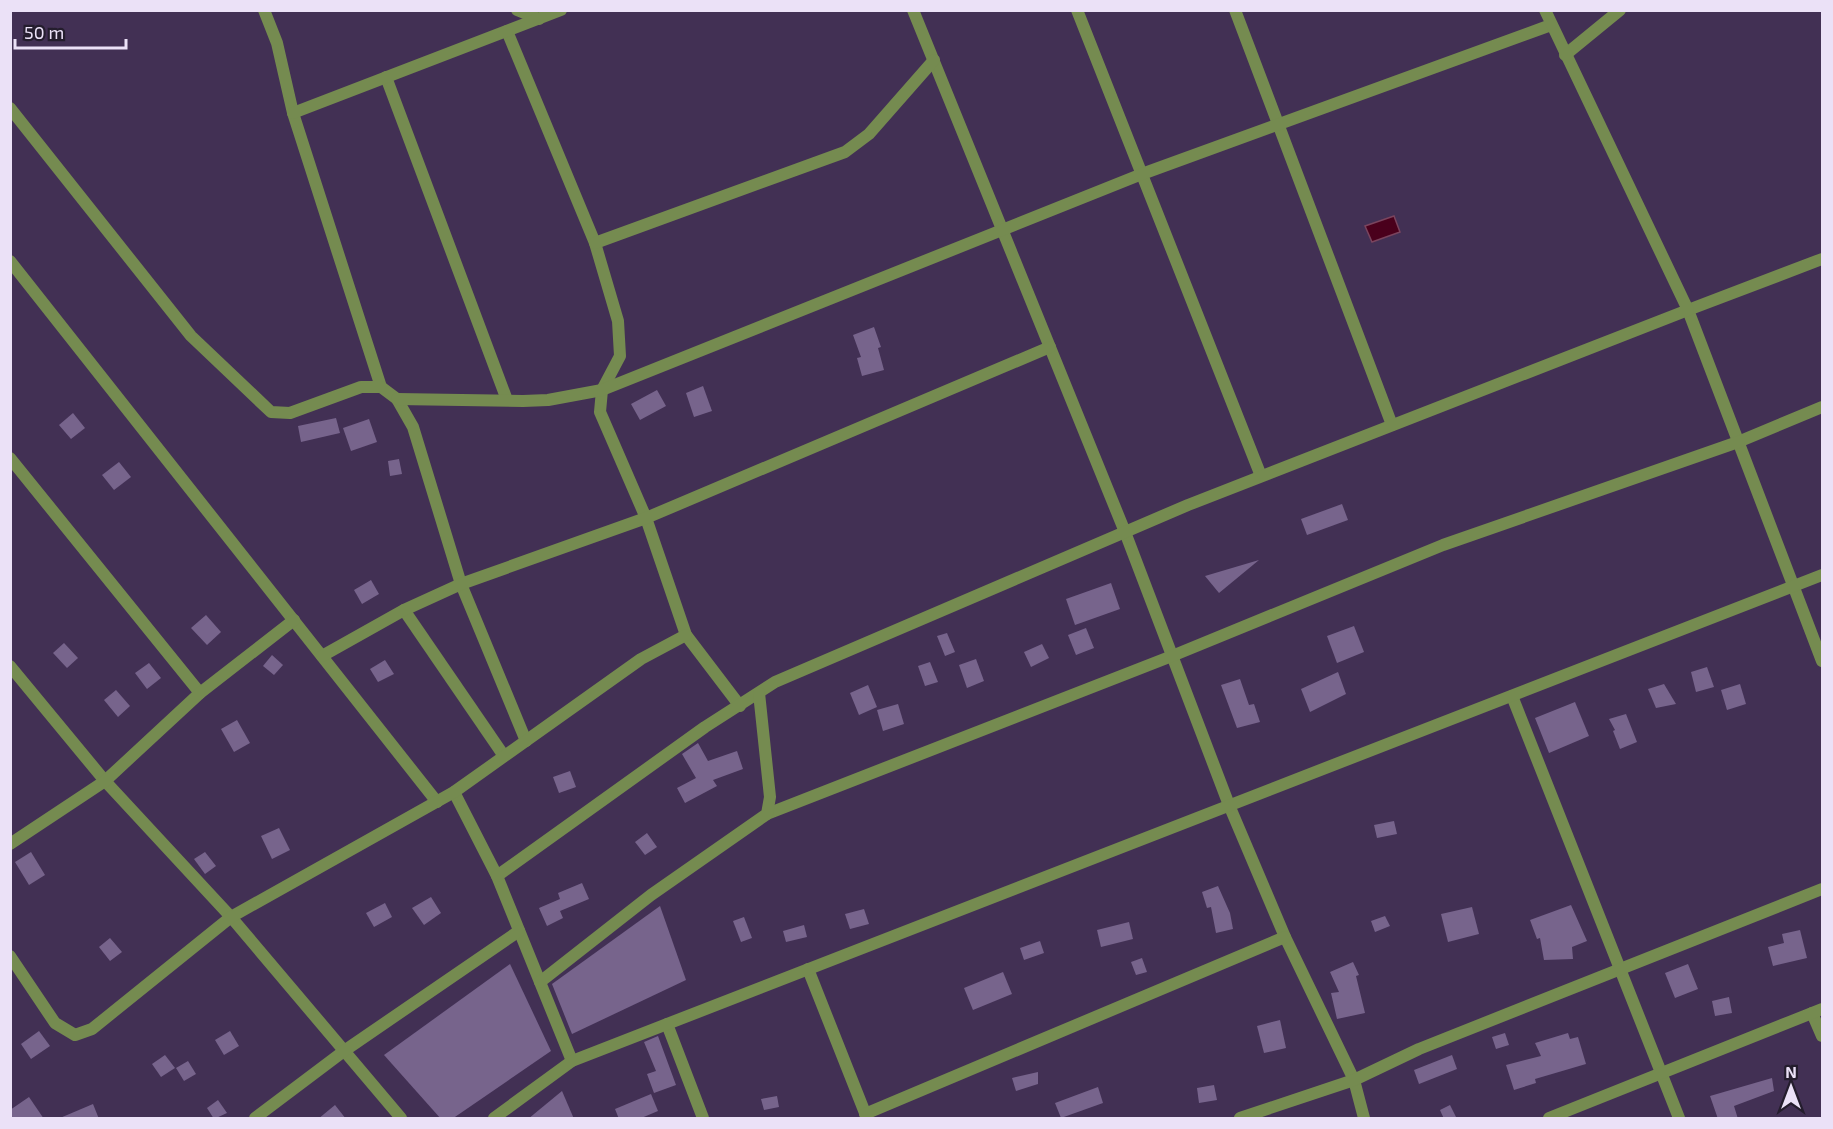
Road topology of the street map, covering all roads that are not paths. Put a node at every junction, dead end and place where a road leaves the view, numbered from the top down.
1 (264, 10) edge
2 (517, 10) edge
3 (561, 10) edge
4 (914, 10) edge
5 (1077, 10) edge
6 (1236, 10) edge
7 (1545, 10) edge
8 (1620, 10) edge
9 (539, 19) junction
10 (1551, 25) junction
11 (507, 31) junction
12 (1565, 55) junction
13 (934, 60) junction
14 (386, 77) junction
15 (10, 108) edge
16 (293, 113) junction
17 (1277, 125) junction
18 (1142, 174) junction
19 (1002, 228) junction
20 (595, 243) junction
21 (1822, 259) edge
22 (10, 261) edge
23 (1688, 310) junction
24 (1050, 347) junction
25 (381, 387) junction
26 (602, 390) junction
27 (397, 399) junction
28 (507, 400) junction
29 (1822, 407) edge
30 (1392, 425) junction
31 (1738, 442) junction
32 (10, 458) edge
33 (1261, 476) junction
34 (646, 518) junction
35 (1125, 532) junction
36 (1822, 575) edge
37 (461, 584) junction
38 (1792, 587) junction
39 (404, 610) junction
40 (294, 620) junction
41 (686, 635) junction
42 (322, 656) junction
43 (1172, 656) junction
44 (1822, 661) edge
45 (10, 666) edge
46 (200, 693) junction
47 (759, 693) junction
48 (1512, 696) junction
49 (740, 706) junction
50 (526, 741) junction
51 (504, 756) junction
52 (105, 781) junction
53 (454, 792) junction
54 (437, 802) junction
55 (1229, 805) junction
56 (767, 814) junction
57 (10, 844) edge
58 (497, 876) junction
59 (1822, 889) edge
60 (231, 917) junction
61 (519, 931) junction
62 (1285, 937) junction
63 (10, 956) edge
64 (808, 969) junction
65 (1619, 970) junction
66 (540, 982) junction
67 (1817, 1011) edge
68 (667, 1024) junction
69 (1822, 1036) edge
70 (344, 1051) junction
71 (572, 1060) junction
72 (1661, 1073) junction
73 (1354, 1080) junction
74 (866, 1116) edge
75 (255, 1119) edge
76 (401, 1119) edge
77 (494, 1119) edge
78 (703, 1119) edge
79 (1240, 1119) edge
80 (1364, 1119) edge
81 (1549, 1119) edge
82 (1679, 1119) edge

1 - 16 street
2 - 9 street
3 - 9 street
4 - 13 street
5 - 18 street
6 - 17 street
7 - 10 street
8 - 12 street
9 - 11 street
10 - 12 street
10 - 17 street
11 - 14 street
11 - 20 street
12 - 23 street
13 - 19 street
13 - 20 street
14 - 16 street
14 - 28 street
15 - 25 street
16 - 25 street
17 - 18 street
17 - 30 street
18 - 19 street
18 - 33 street
19 - 24 street
19 - 26 street
20 - 26 street
21 - 23 street
22 - 40 street
23 - 30 street
23 - 31 street
24 - 34 street
24 - 35 street
25 - 27 street
26 - 28 street
26 - 34 street
27 - 28 street
27 - 37 street
29 - 31 street
30 - 33 street
31 - 38 street
31 - 43 street
32 - 46 street
33 - 35 street
34 - 37 street
34 - 41 street
35 - 43 street
35 - 47 street
36 - 38 street
37 - 39 street
37 - 50 street
38 - 44 street
38 - 48 street
39 - 42 street
39 - 51 street
40 - 42 street
40 - 46 street
41 - 49 street
41 - 50 street
42 - 54 street
43 - 55 street
43 - 56 street
45 - 52 street
46 - 52 street
47 - 49 street
47 - 56 street
48 - 55 street
48 - 65 street
49 - 58 street
50 - 51 street
51 - 53 street
52 - 57 street
52 - 60 street
53 - 54 street
53 - 58 street
54 - 60 street
55 - 62 street
55 - 64 street
56 - 66 street
58 - 61 street
59 - 65 street
60 - 63 street
60 - 70 street
61 - 66 street
61 - 70 street
62 - 73 street
62 - 74 street
64 - 68 street
64 - 74 street
65 - 72 street
65 - 73 street
66 - 71 street
67 - 69 street
67 - 72 street
68 - 71 street
68 - 78 street
70 - 75 street
70 - 76 street
71 - 77 street
72 - 81 street
72 - 82 street
73 - 79 street
73 - 80 street

